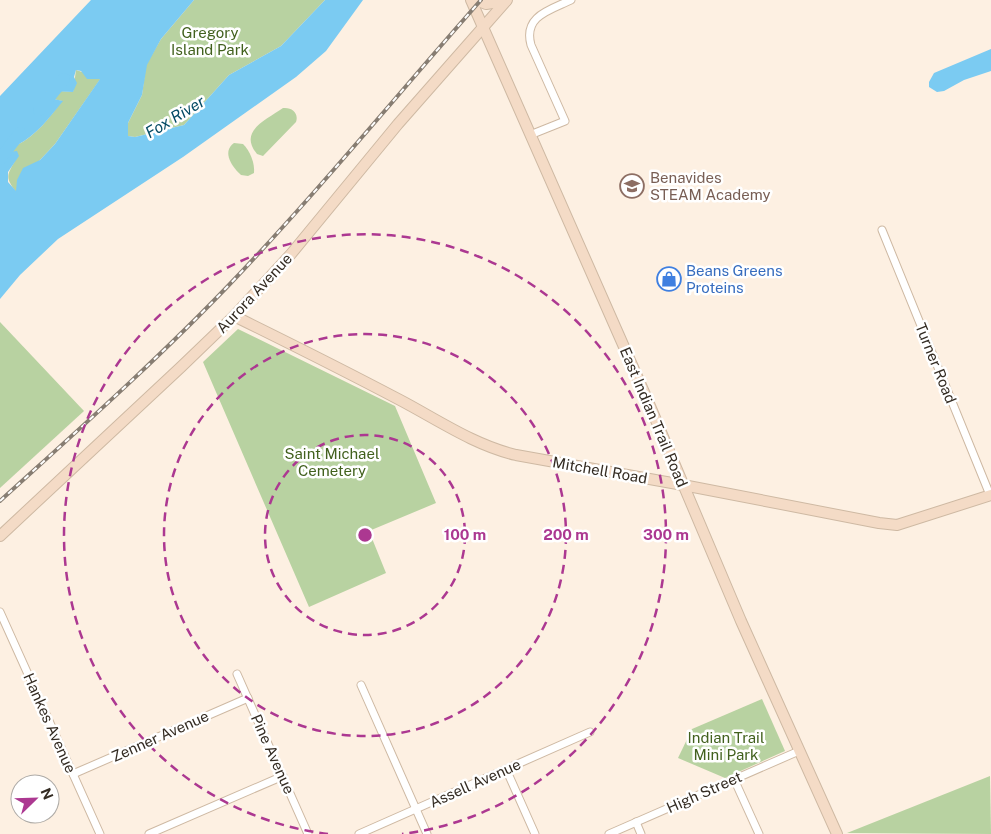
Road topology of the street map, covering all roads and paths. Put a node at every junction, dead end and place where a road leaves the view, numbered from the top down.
1 (471, 0) edge
2 (476, 0) edge
3 (507, 0) edge
4 (571, 0) edge
5 (482, 27) junction
6 (530, 135) junction
7 (882, 230) dead end
8 (234, 316) junction
9 (684, 485) junction
10 (991, 495) edge
11 (0, 536) edge
12 (0, 612) edge
13 (237, 674) dead end
14 (361, 685) dead end
15 (248, 698) junction
16 (590, 732) dead end
17 (799, 751) junction
18 (506, 769) junction
19 (73, 774) junction
20 (283, 776) junction
21 (734, 779) junction
22 (416, 809) junction
23 (636, 822) junction
24 (100, 834) edge
25 (149, 834) edge
26 (308, 834) edge
27 (360, 834) edge
28 (427, 834) edge
29 (535, 834) edge
30 (609, 834) edge
31 (641, 834) edge
32 (759, 834) edge
33 (837, 834) edge

1 - 5 main road, East Indian Trail Road
2 - 3 main road
3 - 5 main road, Aurora Avenue
4 - 6 street
5 - 6 main road, East Indian Trail Road
5 - 8 main road, Aurora Avenue
6 - 9 main road, East Indian Trail Road
7 - 10 street, Turner Road
8 - 9 main road, Mitchell Road
8 - 11 main road, Aurora Avenue
9 - 10 main road, Mitchell Road
9 - 17 main road, East Indian Trail Road
12 - 19 street, Hankes Avenue
13 - 15 street, Pine Avenue
14 - 22 street
15 - 19 street, Zenner Avenue
15 - 20 street, Pine Avenue
16 - 18 street, Assell Avenue
17 - 21 street, High Street
17 - 33 main road, East Indian Trail Road
18 - 22 street, Assell Avenue
18 - 29 street
19 - 24 street, Hankes Avenue
20 - 25 street
20 - 26 street, Pine Avenue
21 - 23 street, High Street
21 - 32 street
22 - 27 street, Assell Avenue
22 - 28 street
23 - 30 street, High Street
23 - 31 street

